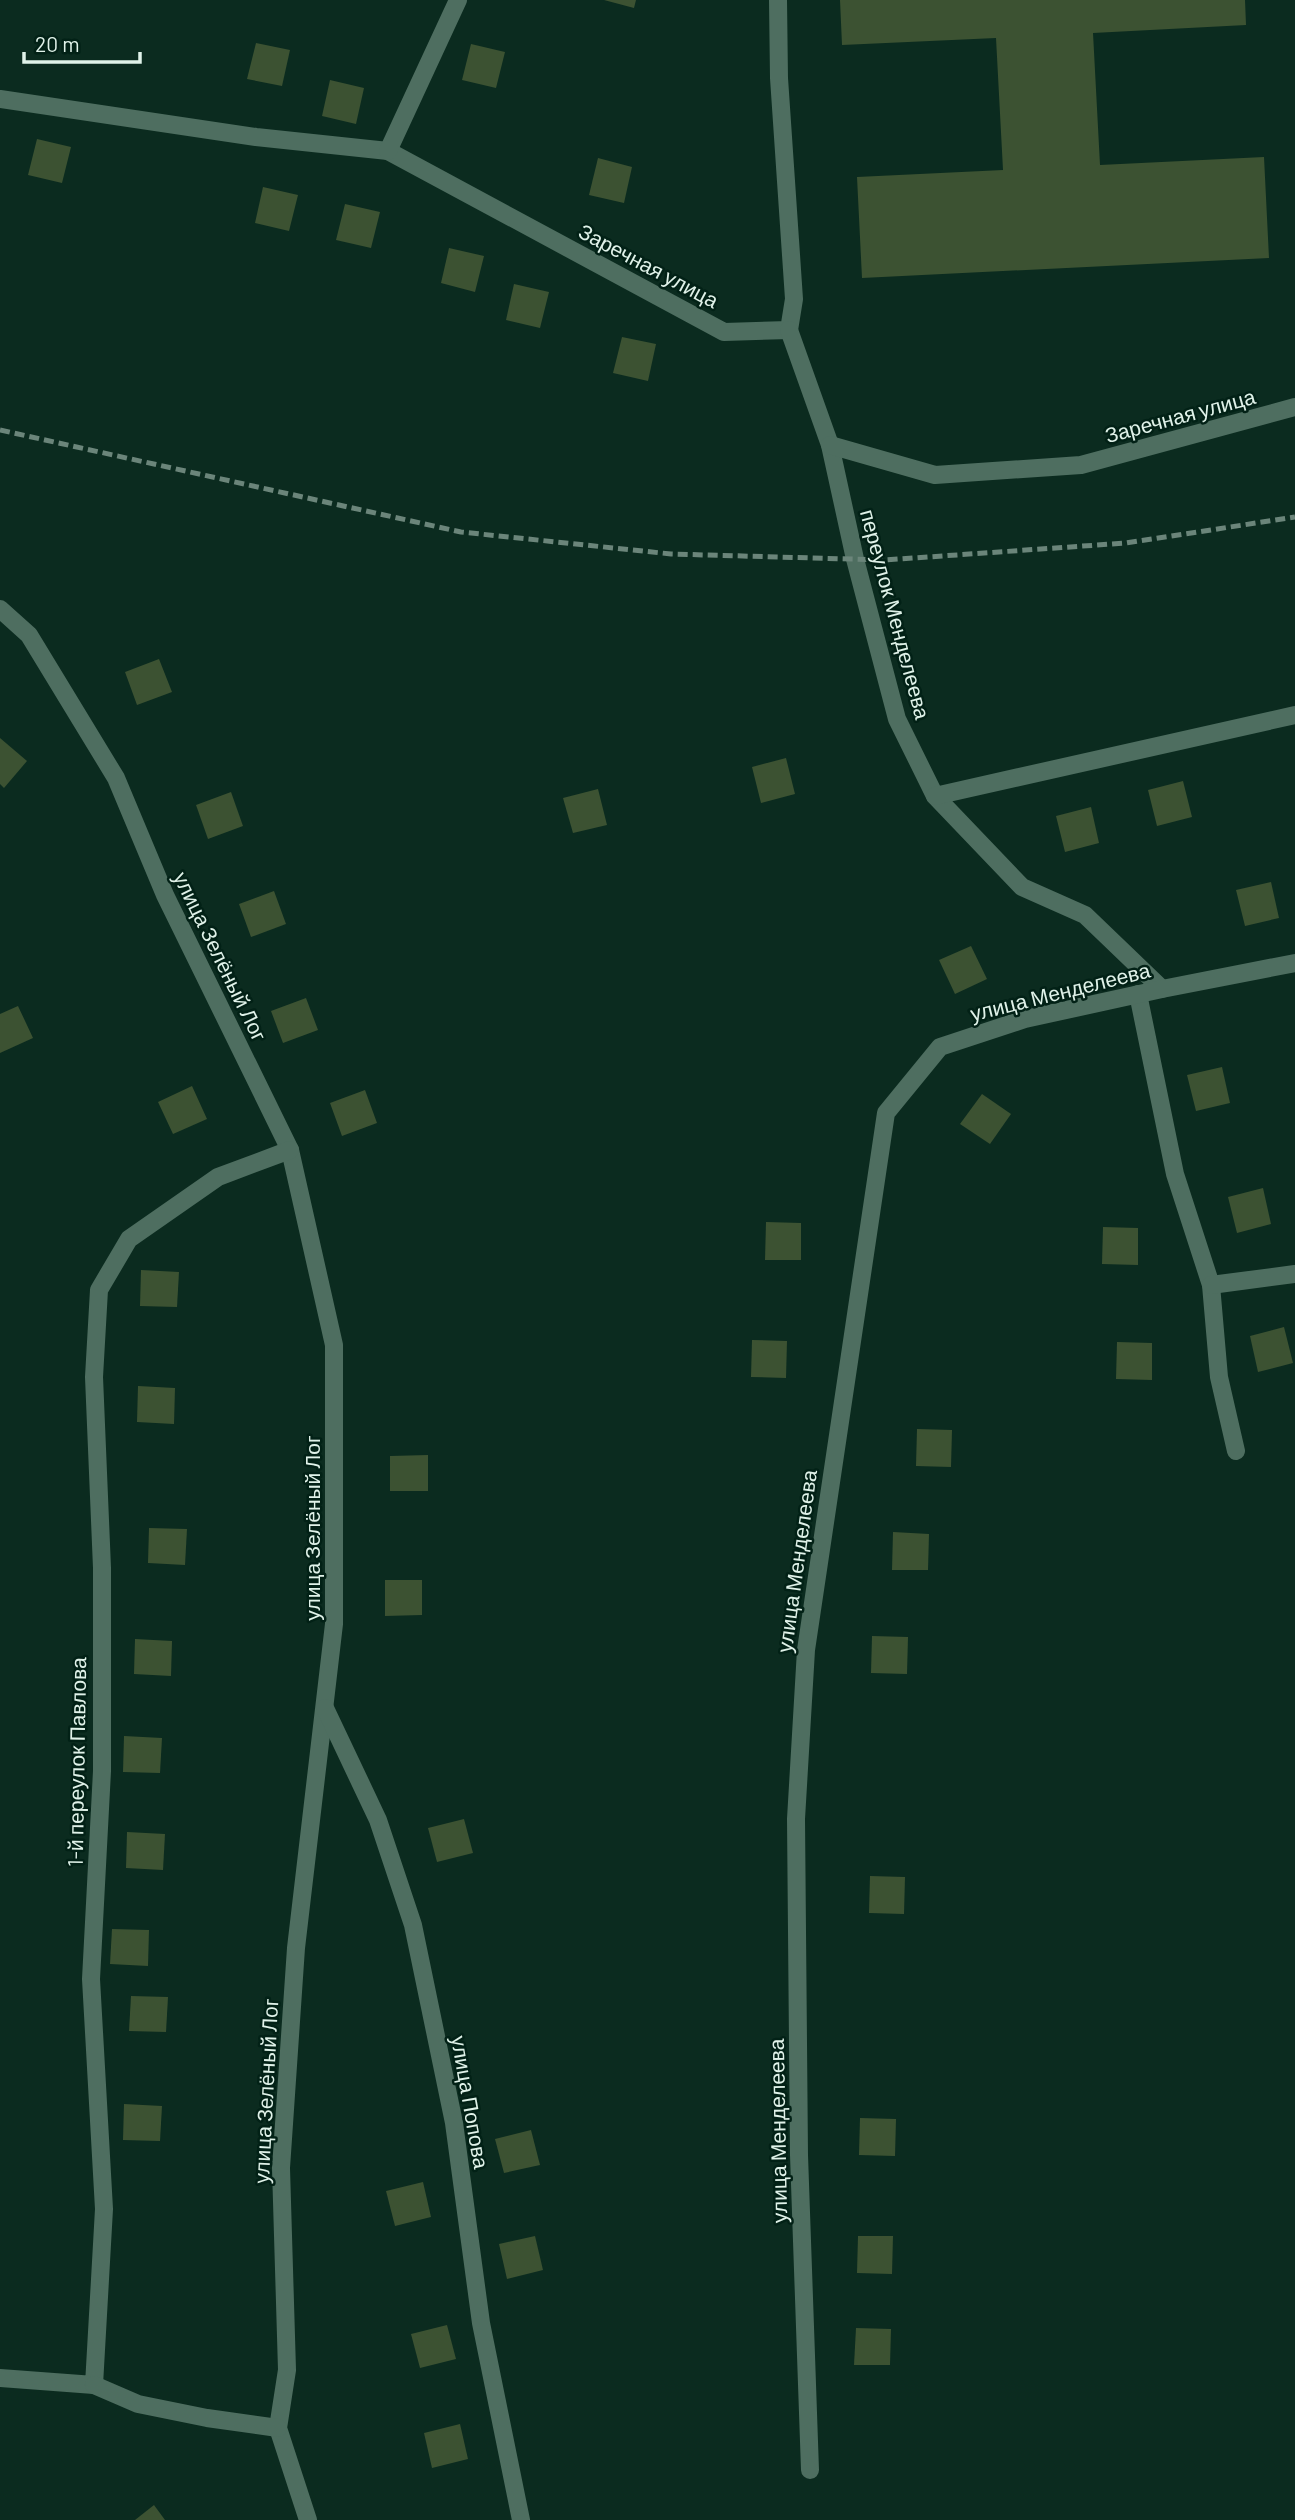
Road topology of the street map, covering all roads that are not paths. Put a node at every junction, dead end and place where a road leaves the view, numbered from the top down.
1 (458, 0) edge
2 (778, 0) edge
3 (0, 99) edge
4 (388, 151) junction
5 (789, 330) junction
6 (1295, 407) edge
7 (830, 445) junction
8 (0, 609) edge
9 (1295, 716) edge
10 (935, 796) junction
11 (1295, 963) edge
12 (1162, 989) junction
13 (1138, 994) junction
14 (290, 1150) junction
15 (1295, 1274) edge
16 (1211, 1285) junction
17 (1236, 1451) dead end
18 (324, 1706) junction
19 (0, 2378) edge
20 (94, 2385) junction
21 (278, 2428) junction
22 (810, 2470) dead end
23 (304, 2518) edge
24 (521, 2520) edge

1 - 4 street
2 - 5 street
3 - 4 street, Заречная улица
4 - 5 street, Заречная улица
5 - 7 street, переулок Менделеева
6 - 7 street, Заречная улица
7 - 10 street, переулок Менделеева
8 - 14 street, улица Зелёный Лог
9 - 10 street
10 - 12 street, переулок Менделеева
11 - 12 street, улица Менделеева
12 - 13 street, улица Менделеева
13 - 16 street
13 - 22 street, улица Менделеева
14 - 18 street, улица Зелёный Лог
14 - 20 street, 1-й переулок Павлова
15 - 16 street
16 - 17 street
18 - 21 street, улица Зелёный Лог
18 - 24 street, улица Попова
19 - 20 street
20 - 21 street
21 - 23 street, улица Зелёный Лог

